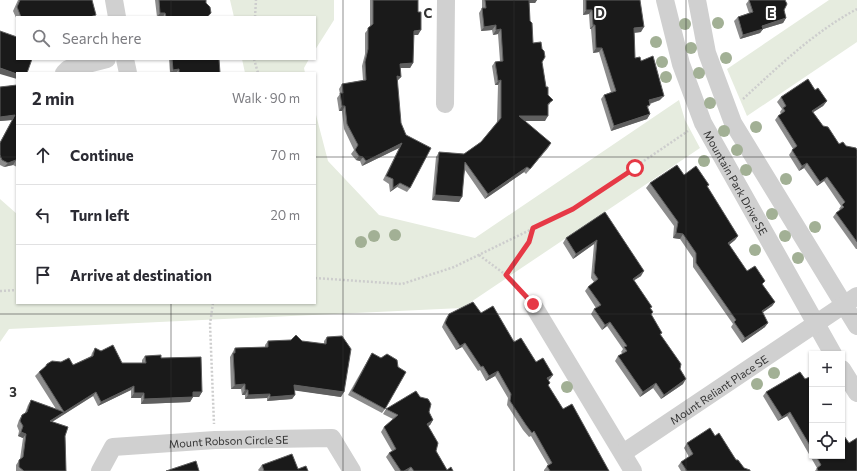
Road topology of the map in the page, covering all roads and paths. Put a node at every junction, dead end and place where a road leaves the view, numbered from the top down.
1 (114, 0) edge
2 (256, 0) edge
3 (446, 0) edge
4 (665, 0) edge
5 (697, 0) edge
6 (857, 9) edge
7 (117, 16) edge
8 (255, 16) edge
9 (103, 60) edge
10 (125, 60) edge
11 (254, 60) edge
12 (65, 72) edge
13 (128, 72) edge
14 (258, 72) edge
15 (738, 103) dead end
16 (446, 104) dead end
17 (692, 128) dead end
18 (533, 228) junction
19 (479, 255) junction
20 (506, 275) junction
21 (316, 278) edge
22 (16, 290) edge
23 (0, 291) edge
24 (851, 300) edge
25 (213, 304) edge
26 (533, 304) joint
27 (815, 324) junction
28 (857, 326) edge
29 (831, 351) edge
30 (845, 374) edge
31 (857, 393) edge
32 (215, 440) junction
33 (623, 453) junction
34 (100, 471) edge
35 (352, 471) edge
36 (633, 471) edge

1 - 7 street
2 - 8 path
3 - 16 street
4 - 27 street, Mountain Park Drive SE
5 - 24 street
6 - 15 path
9 - 12 street
10 - 13 street
11 - 14 path
17 - 18 path
18 - 19 path
18 - 20 path
19 - 20 path
19 - 21 path
20 - 26 path
22 - 23 path
24 - 27 street, Mount Reliant Place SE
24 - 28 street
25 - 32 path
26 - 33 street
27 - 29 street, Mountain Park Drive SE
27 - 33 street, Mount Reliant Place SE
30 - 31 street
32 - 34 street, Mount Robson Circle SE
32 - 35 street, Mount Robson Circle SE
33 - 36 street

